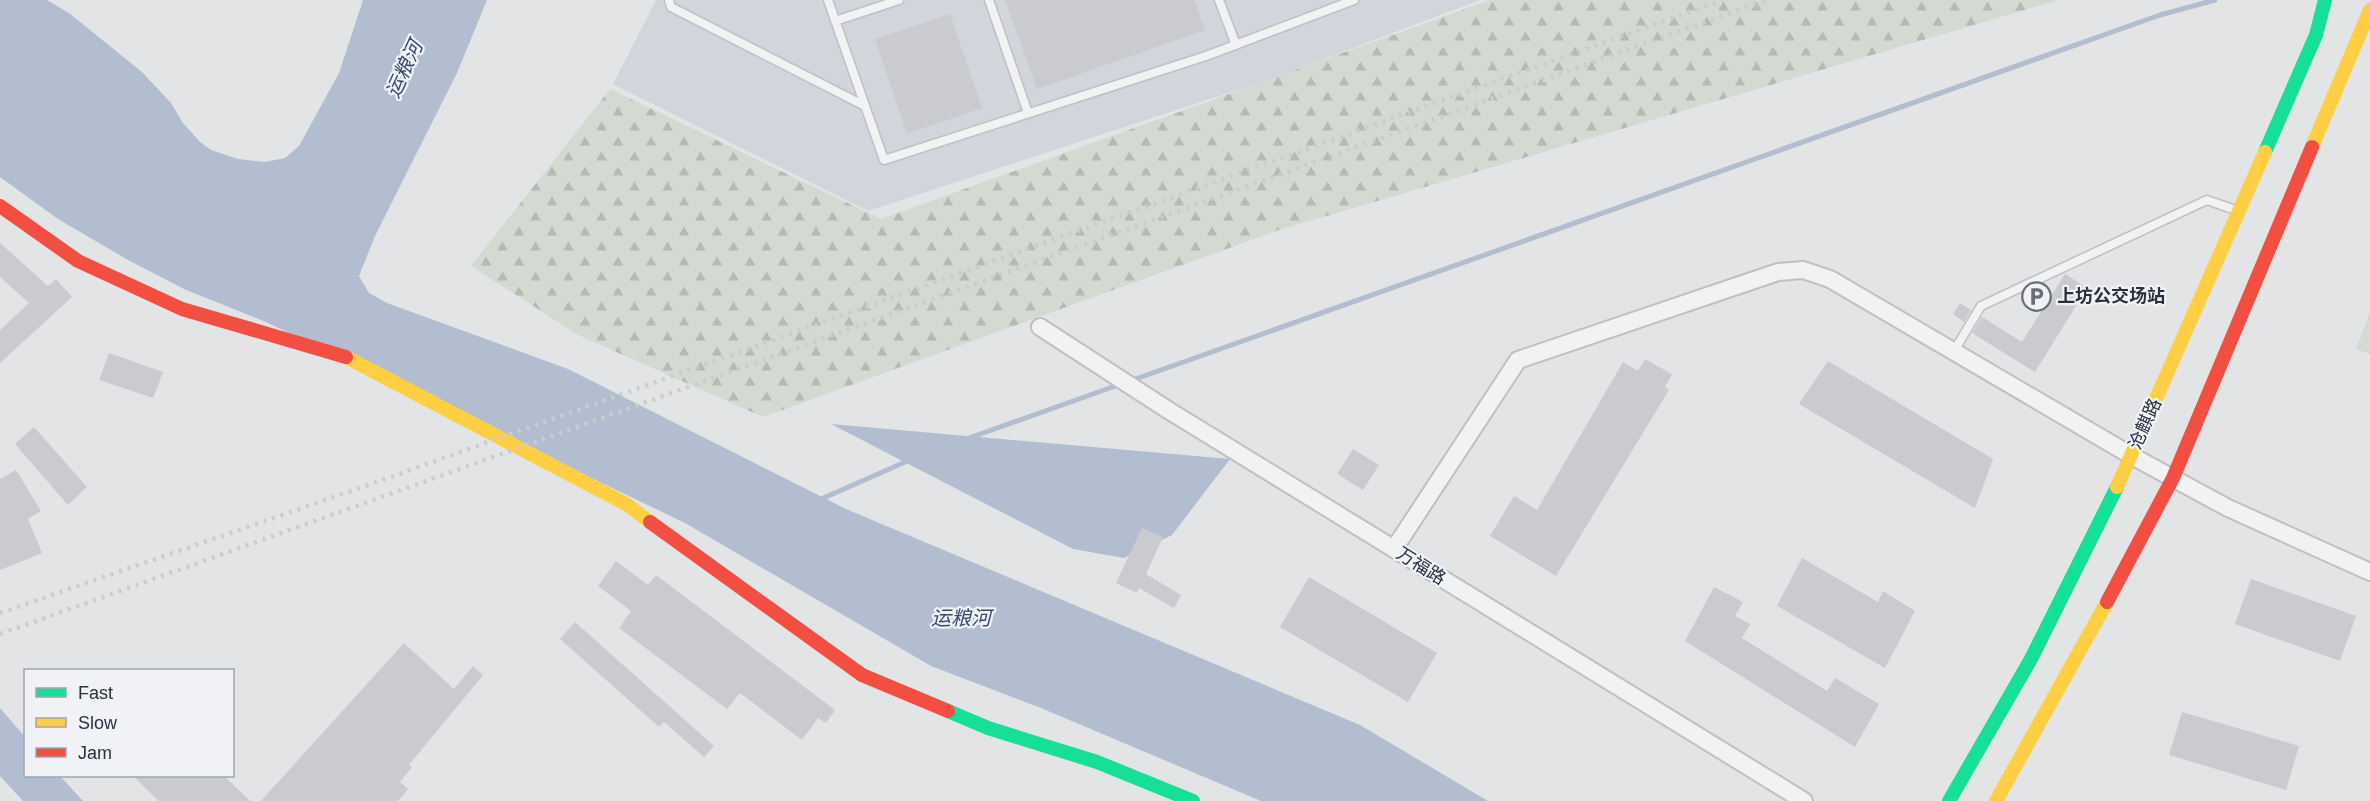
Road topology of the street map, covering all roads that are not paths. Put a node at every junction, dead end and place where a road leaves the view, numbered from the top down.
1 (669, 0) edge
2 (828, 0) edge
3 (899, 0) edge
4 (989, 0) edge
5 (1219, 0) edge
6 (1354, 0) edge
7 (2325, 0) edge
8 (2370, 10) edge
9 (835, 21) junction
10 (1236, 45) junction
11 (865, 106) junction
12 (1028, 113) junction
13 (0, 206) edge
14 (2239, 212) junction
15 (1040, 327) dead end
16 (1954, 351) junction
17 (2132, 456) junction
18 (2173, 478) junction
19 (1394, 549) junction
20 (2370, 572) edge
21 (1193, 801) edge
22 (1804, 801) edge
23 (1949, 801) edge
24 (1996, 801) edge

1 - 11 lane
2 - 9 lane
3 - 9 lane
4 - 12 lane
5 - 10 lane
6 - 10 lane
7 - 14 main road, 沧麒路
8 - 18 main road
9 - 11 lane
10 - 12 lane
11 - 12 lane
13 - 21 main road
14 - 16 lane
14 - 17 main road, 沧麒路
15 - 19 street, 万福路
16 - 17 street
16 - 19 street
17 - 18 street
17 - 23 main road, 沧麒路
18 - 20 street
18 - 24 main road
19 - 22 street, 万福路

